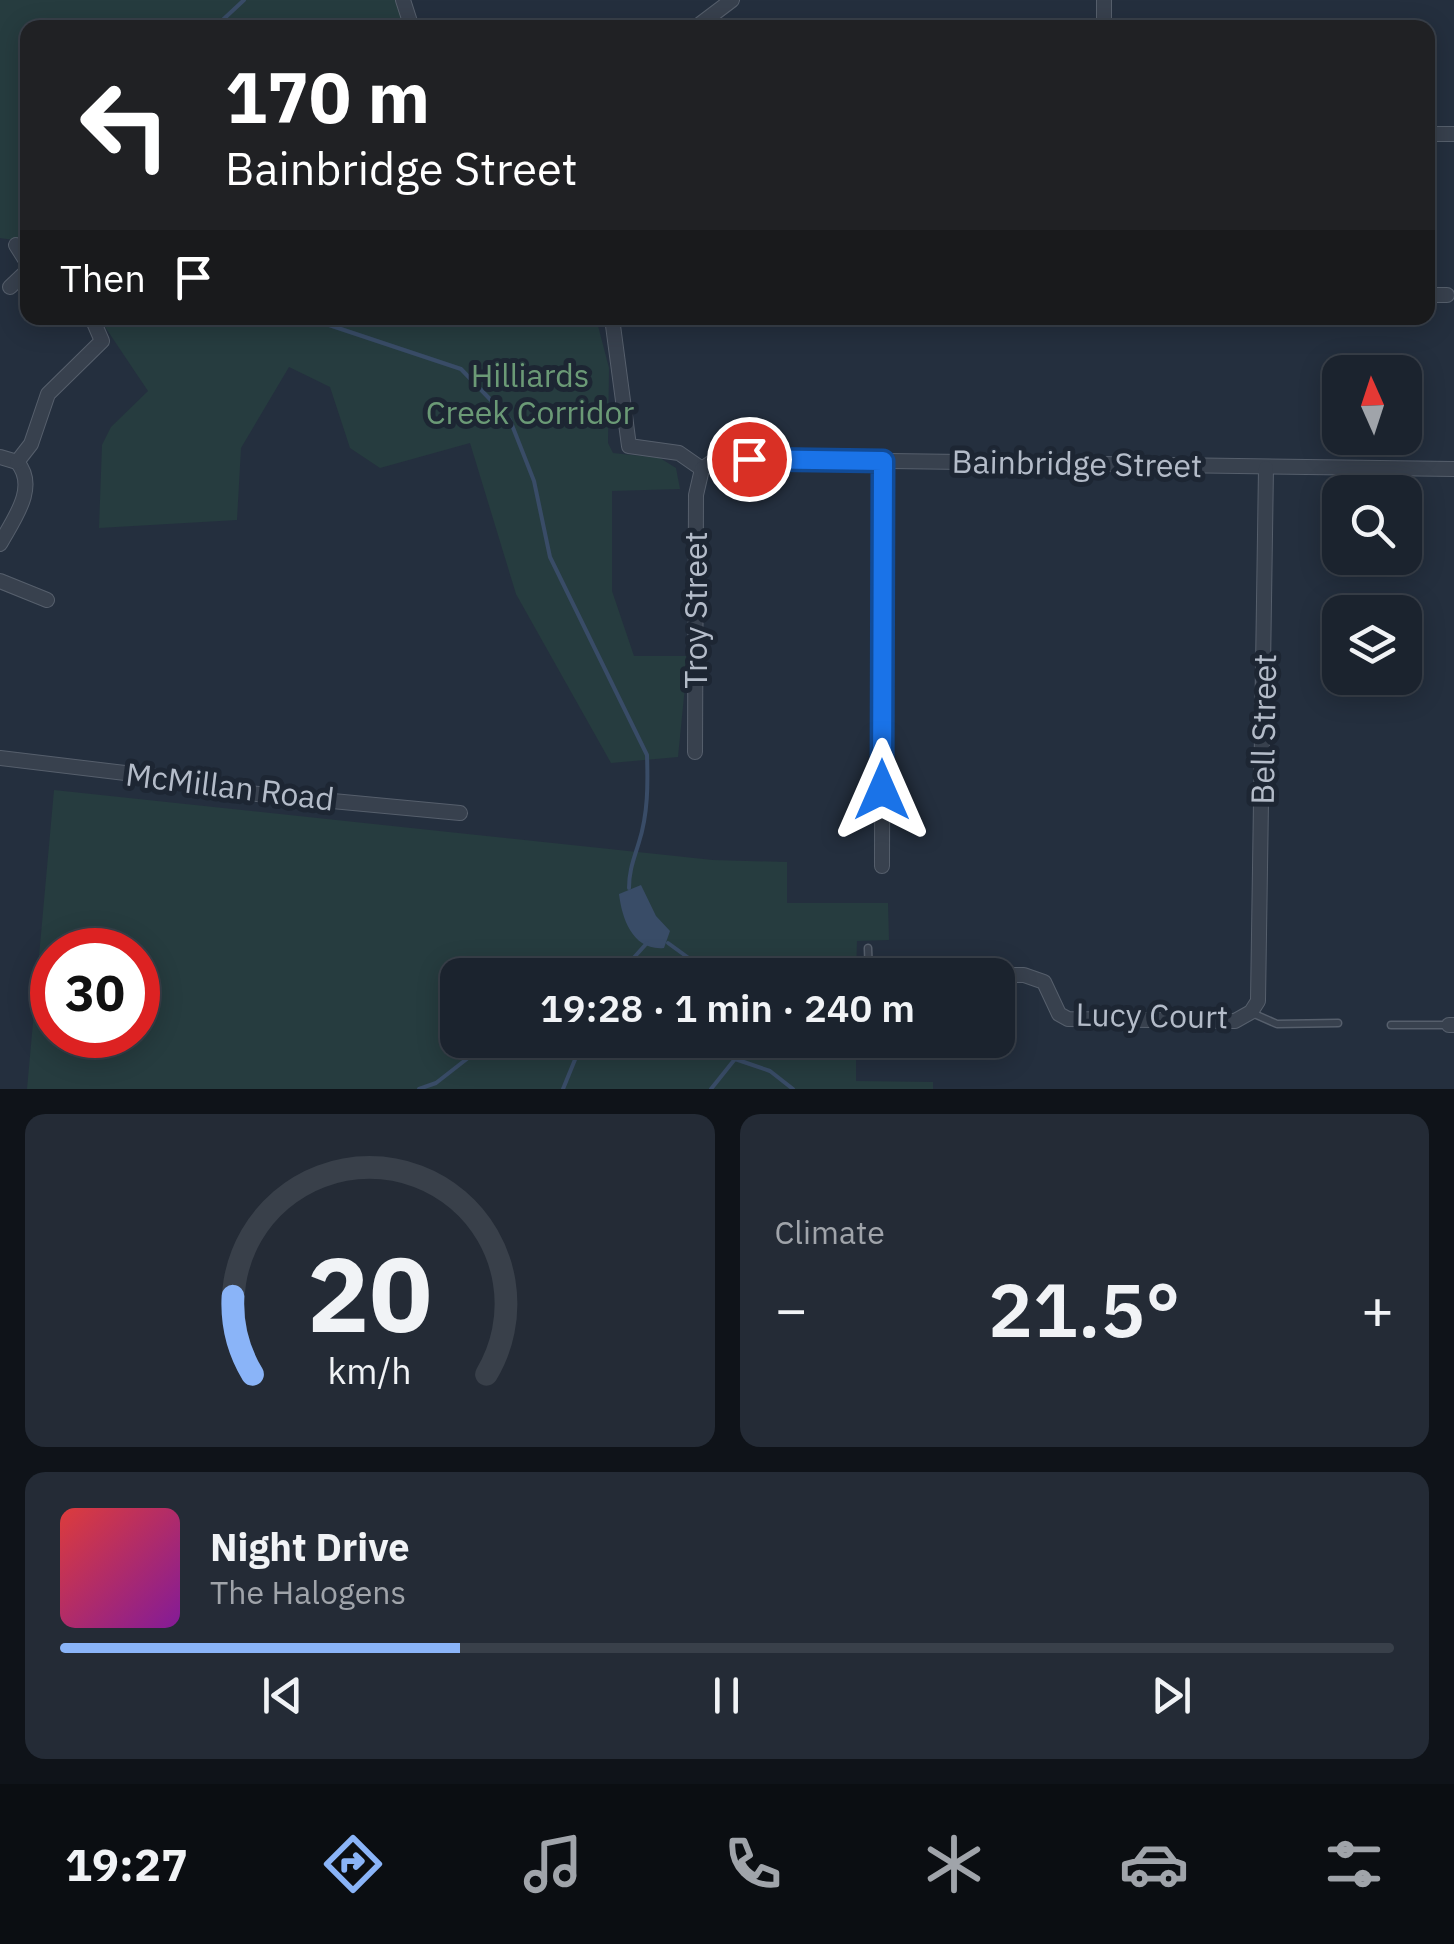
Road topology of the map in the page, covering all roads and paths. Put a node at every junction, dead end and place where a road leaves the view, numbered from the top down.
1 (732, 0) edge
2 (706, 20) edge
3 (16, 246) dead end
4 (20, 253) edge
5 (20, 276) edge
6 (10, 287) dead end
7 (1435, 295) edge
8 (1447, 295) dead end
9 (95, 325) edge
10 (613, 325) edge
11 (0, 457) edge
12 (883, 461) junction
13 (17, 462) junction
14 (1266, 468) junction
15 (1454, 468) edge
16 (702, 469) junction
17 (0, 544) edge
18 (0, 581) edge
19 (47, 600) dead end
20 (695, 752) dead end
21 (0, 758) edge
22 (460, 813) dead end
23 (882, 866) dead end
24 (868, 948) dead end
25 (868, 958) edge
26 (1015, 974) edge
27 (1258, 990) joint
28 (1251, 1012) junction
29 (1338, 1024) dead end
30 (1391, 1024) dead end
31 (1451, 1025) edge

1 - 2 street
3 - 4 street
5 - 6 street
7 - 8 street
9 - 13 street
10 - 16 street
11 - 13 street
12 - 14 street, Bainbridge Street
12 - 16 street, Bainbridge Street
12 - 23 street
13 - 17 street
14 - 15 street, Bainbridge Street
14 - 27 street, Bell Street
16 - 20 street, Troy Street
18 - 19 street
21 - 22 street, McMillan Road
24 - 25 lane, Lucy Court
26 - 28 street, Lucy Court
27 - 28 street, Lucy Court
28 - 29 lane
30 - 31 lane

